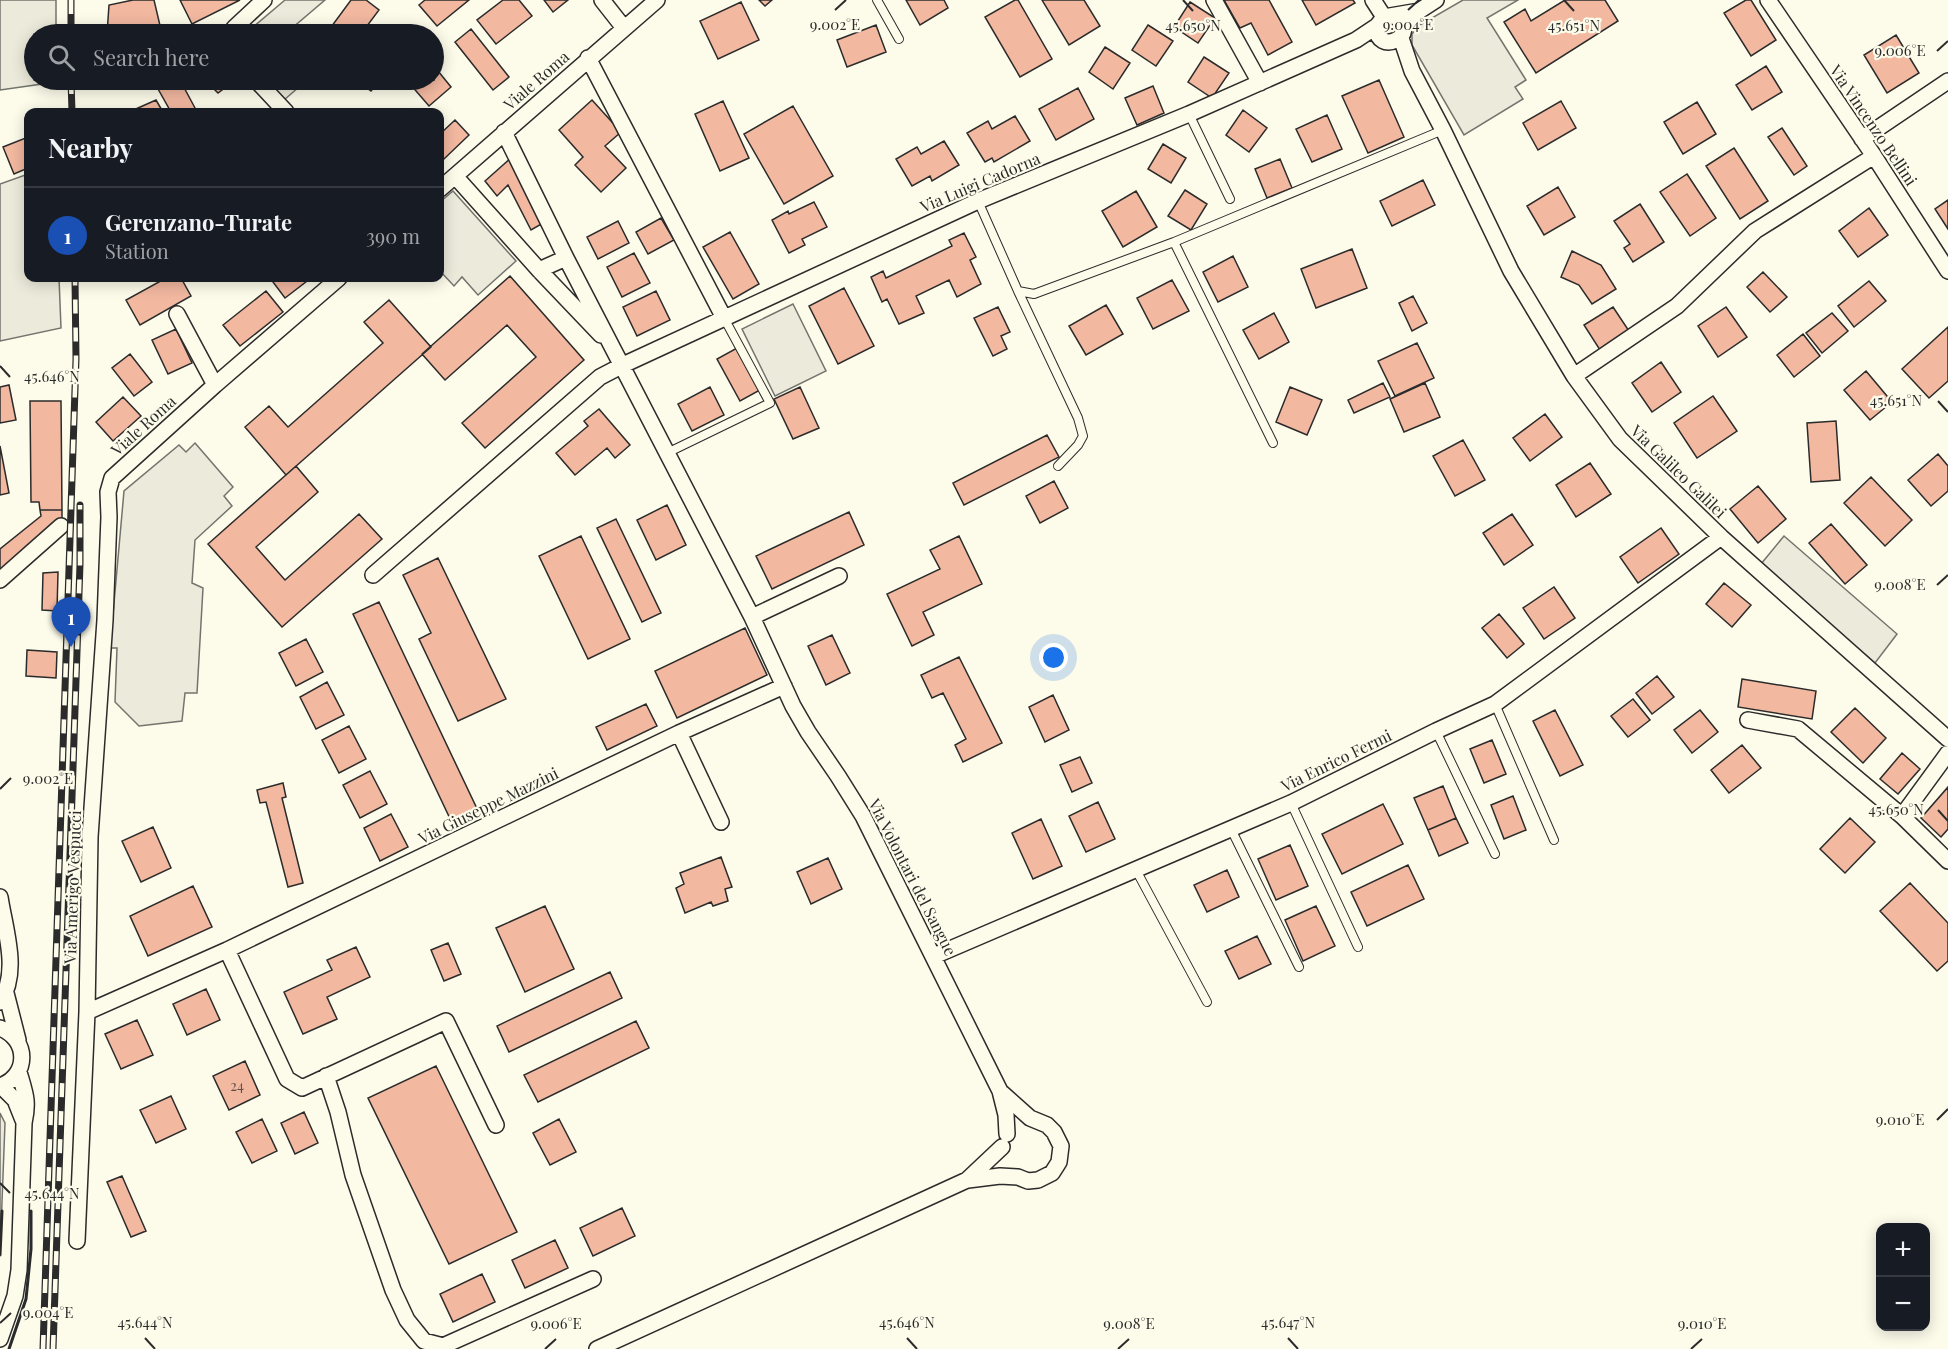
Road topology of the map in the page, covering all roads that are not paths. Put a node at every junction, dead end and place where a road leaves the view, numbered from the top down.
1 (264, 0) edge
2 (602, 0) edge
3 (657, 0) edge
4 (877, 0) edge
5 (1214, 0) edge
6 (1373, 0) edge
7 (1436, 0) edge
8 (1768, 0) edge
9 (238, 24) edge
10 (624, 28) junction
11 (1390, 30) junction
12 (899, 39) dead end
13 (588, 58) junction
14 (1948, 81) edge
15 (1260, 83) junction
16 (265, 90) edge
17 (282, 108) edge
18 (1189, 114) junction
19 (1443, 130) junction
20 (504, 132) junction
21 (1862, 139) junction
22 (1874, 156) junction
23 (455, 176) junction
24 (444, 186) edge
25 (1230, 199) dead end
26 (978, 201) junction
27 (1174, 242) junction
28 (566, 258) junction
29 (539, 270) junction
30 (1948, 271) edge
31 (334, 282) edge
32 (1018, 291) junction
33 (177, 314) dead end
34 (724, 318) junction
35 (614, 348) junction
36 (623, 365) junction
37 (1574, 376) junction
38 (214, 385) junction
39 (1273, 443) dead end
40 (668, 453) junction
41 (1058, 466) dead end
42 (108, 498) joint
43 (61, 526) dead end
44 (1721, 537) junction
45 (373, 575) dead end
46 (839, 576) dead end
47 (0, 580) edge
48 (752, 617) junction
49 (784, 686) junction
50 (1495, 704) junction
51 (1748, 720) dead end
52 (1436, 731) junction
53 (679, 733) junction
54 (1948, 739) edge
55 (1948, 753) edge
56 (1292, 803) junction
57 (1902, 816) junction
58 (722, 822) dead end
59 (1231, 829) junction
60 (1554, 840) dead end
61 (1495, 854) dead end
62 (1948, 861) edge
63 (1136, 870) junction
64 (0, 897) edge
65 (1358, 947) dead end
66 (227, 950) junction
67 (934, 956) junction
68 (1299, 967) dead end
69 (3, 998) edge
70 (1207, 1002) dead end
71 (87, 1012) junction
72 (0, 1028) edge
73 (20, 1046) junction
74 (19, 1072) junction
75 (326, 1076) junction
76 (1, 1086) edge
77 (1000, 1091) junction
78 (1035, 1121) junction
79 (24, 1123) junction
80 (496, 1125) dead end
81 (1004, 1140) junction
82 (1018, 1178) junction
83 (967, 1180) junction
84 (77, 1241) dead end
85 (593, 1279) dead end
86 (0, 1339) edge
87 (597, 1349) edge

1 - 9 street
2 - 10 street
3 - 10 street, Viale Roma
4 - 12 lane
5 - 15 street
6 - 11 street, Via Galileo Galilei
7 - 11 street, Via Luigi Cadorna
8 - 21 street, Via Vincenzo Bellini
10 - 13 street, Viale Roma
11 - 15 street, Via Luigi Cadorna
11 - 19 street, Via Galileo Galilei
13 - 20 street, Viale Roma
13 - 34 street
14 - 21 street
15 - 18 street, Via Luigi Cadorna
16 - 17 street
18 - 25 lane
18 - 26 street, Via Luigi Cadorna
19 - 27 lane
19 - 37 street, Via Galileo Galilei
20 - 23 street, Viale Roma
20 - 28 street
21 - 22 street, Via Vincenzo Bellini
22 - 30 street, Via Vincenzo Bellini
22 - 37 street
23 - 24 street, Viale Roma
23 - 29 street
26 - 32 lane
26 - 34 street, Via Luigi Cadorna
27 - 32 lane
27 - 39 lane
28 - 29 street
28 - 35 street
29 - 35 street
31 - 38 street, Viale Roma
32 - 41 lane
33 - 38 street
34 - 36 street, Via Luigi Cadorna
34 - 40 lane
35 - 36 street
36 - 40 street
36 - 45 street
37 - 44 street, Via Galileo Galilei
38 - 42 street, Viale Roma
40 - 48 street
42 - 71 street, Via Amerigo Vespucci
43 - 47 street
44 - 50 street, Via Enrico Fermi
44 - 54 street, Via Galileo Galilei
46 - 48 street
48 - 49 street
49 - 53 street, Via Giuseppe Mazzini
49 - 67 street, Via Volontari del Sangue
50 - 52 street, Via Enrico Fermi
50 - 60 lane
51 - 57 street
52 - 56 street, Via Enrico Fermi
52 - 61 lane
53 - 58 street
53 - 66 street, Via Giuseppe Mazzini
55 - 57 street
56 - 59 street, Via Enrico Fermi
56 - 65 lane
57 - 62 street
59 - 63 street, Via Enrico Fermi
59 - 68 lane
63 - 67 street, Via Enrico Fermi
63 - 70 lane
64 - 69 street
66 - 71 street, Via Giuseppe Mazzini
66 - 75 street
67 - 77 street, Via Volontari del Sangue
69 - 73 street
71 - 84 street, Via Amerigo Vespucci
72 - 73 street
73 - 74 street
74 - 76 street
74 - 79 street
75 - 80 street
75 - 85 street
76 - 79 street
77 - 78 street, Via Volontari del Sangue
77 - 81 street, Via Volontari del Sangue
78 - 81 street, Via Volontari del Sangue
78 - 82 street, Via Volontari del Sangue
79 - 86 street
81 - 82 street, Via Volontari del Sangue
81 - 83 street, Via Volontari del Sangue
82 - 83 street, Via Volontari del Sangue
83 - 87 street, Via Volontari del Sangue

